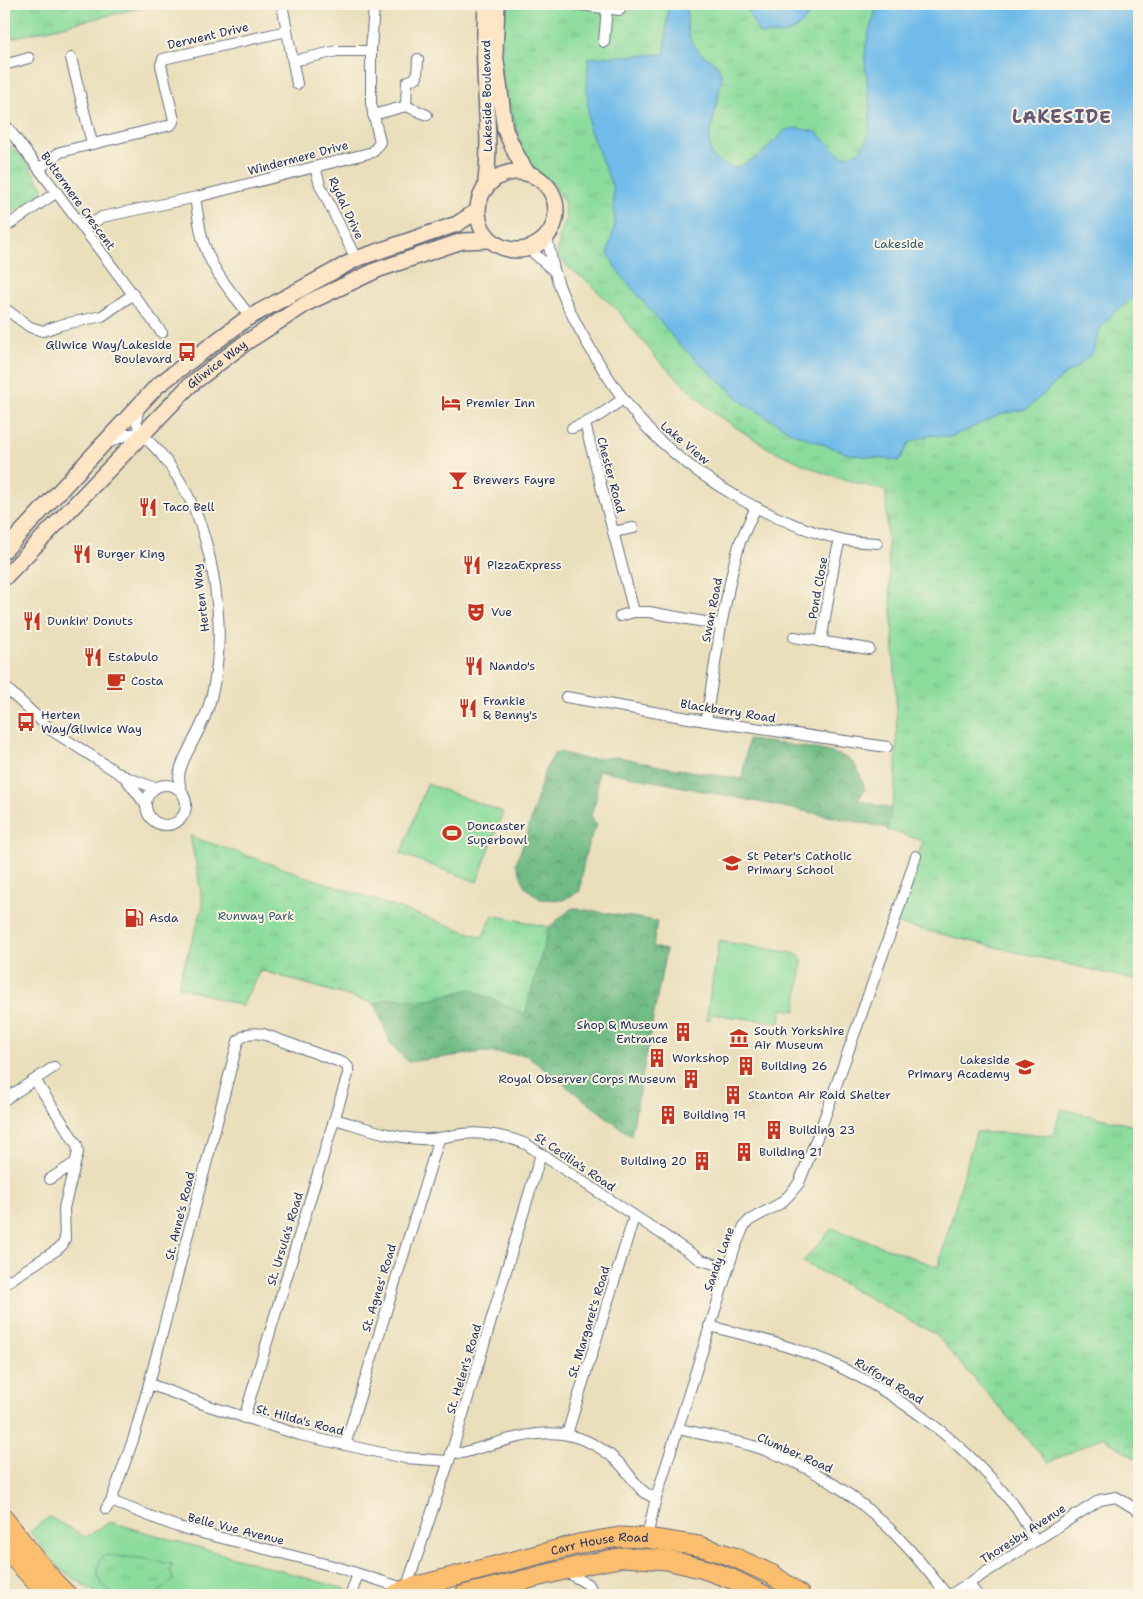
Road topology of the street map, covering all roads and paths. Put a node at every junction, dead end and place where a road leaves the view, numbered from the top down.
1 (282, 4) edge
2 (374, 4) edge
3 (486, 4) edge
4 (498, 4) edge
5 (576, 4) edge
6 (607, 8) junction
7 (620, 10) dead end
8 (287, 30) junction
9 (604, 42) dead end
10 (371, 50) junction
11 (29, 58) dead end
12 (71, 58) dead end
13 (418, 59) dead end
14 (293, 61) junction
15 (4, 64) edge
16 (297, 84) dead end
17 (406, 106) junction
18 (374, 115) junction
19 (427, 115) dead end
20 (4, 124) edge
21 (92, 144) junction
22 (315, 167) junction
23 (39, 169) junction
24 (527, 173) junction
25 (485, 189) junction
26 (57, 192) junction
27 (195, 198) junction
28 (477, 211) junction
29 (4, 228) edge
30 (84, 229) junction
31 (547, 236) junction
32 (490, 240) junction
33 (529, 249) junction
34 (356, 258) junction
35 (554, 270) junction
36 (132, 295) junction
37 (4, 308) edge
38 (250, 316) junction
39 (162, 333) dead end
40 (623, 399) junction
41 (141, 403) junction
42 (585, 424) junction
43 (572, 428) dead end
44 (142, 434) junction
45 (98, 448) junction
46 (756, 507) junction
47 (633, 528) dead end
48 (613, 532) junction
49 (840, 539) junction
50 (877, 543) dead end
51 (4, 551) edge
52 (4, 578) edge
53 (634, 612) junction
54 (620, 616) dead end
55 (721, 625) junction
56 (794, 638) dead end
57 (821, 642) junction
58 (869, 649) dead end
59 (4, 686) edge
60 (566, 698) dead end
61 (706, 721) junction
62 (887, 747) dead end
63 (180, 771) junction
64 (123, 776) junction
65 (158, 787) junction
66 (183, 794) junction
67 (146, 805) junction
68 (916, 856) dead end
69 (54, 1067) dead end
70 (348, 1067) joint
71 (34, 1080) junction
72 (4, 1100) edge
73 (335, 1119) junction
74 (439, 1139) junction
75 (542, 1154) junction
76 (75, 1163) junction
77 (68, 1190) junction
78 (634, 1217) junction
79 (728, 1268) junction
80 (5, 1281) edge
81 (710, 1326) junction
82 (149, 1384) junction
83 (244, 1418) junction
84 (678, 1429) junction
85 (567, 1434) junction
86 (344, 1445) junction
87 (450, 1456) junction
88 (656, 1498) junction
89 (108, 1505) joint
90 (1139, 1511) edge
91 (4, 1518) edge
92 (647, 1538) junction
93 (1036, 1540) junction
94 (4, 1547) edge
95 (644, 1558) junction
96 (600, 1562) junction
97 (563, 1570) junction
98 (358, 1574) junction
99 (969, 1584) junction
100 (589, 1585) junction
101 (56, 1591) edge
102 (352, 1591) dead end
103 (405, 1593) edge
104 (72, 1595) edge
105 (464, 1595) edge
106 (594, 1595) edge
107 (764, 1595) edge
108 (800, 1595) edge
109 (949, 1595) edge
110 (978, 1595) edge

1 - 8 street
2 - 10 street, Windermere Drive
3 - 25 street, Lakeside Boulevard
4 - 24 street, Lakeside Boulevard
5 - 6 street
6 - 7 street
6 - 9 street
8 - 14 street
8 - 21 street, Derwent Drive
10 - 14 street
10 - 18 street, Windermere Drive
11 - 15 street
12 - 21 street
13 - 17 street
14 - 16 street
17 - 18 street
17 - 19 street
18 - 22 street, Windermere Drive
20 - 23 street, Buttermere Crescent
21 - 23 street, Derwent Drive
22 - 27 street, Windermere Drive
22 - 34 street, Rydal Drive
23 - 26 street, Buttermere Crescent
24 - 25 street
24 - 31 street
25 - 28 street
26 - 29 street
26 - 30 street, Buttermere Crescent
27 - 30 street, Windermere Drive
27 - 38 street
28 - 32 street
28 - 34 street, Gliwice Way
30 - 36 street, Buttermere Crescent
31 - 33 street
31 - 35 street, Lake View
32 - 33 street
32 - 44 street, Gliwice Way
33 - 35 street, Lake View
34 - 38 street, Gliwice Way
35 - 40 street, Lake View
36 - 37 street
36 - 39 street, Buttermere Crescent
38 - 41 street, Gliwice Way
40 - 42 street, Chester Road
40 - 46 street, Lake View
41 - 44 street
41 - 45 street, Gliwice Way
42 - 43 street, Chester Road
42 - 48 street, Chester Road
44 - 45 street
44 - 52 street, Gliwice Way
44 - 63 street, Herten Way
45 - 51 street, Gliwice Way
46 - 49 street, Lake View
46 - 55 street, Swan Road
47 - 48 street, Chester Road
48 - 53 street, Chester Road
49 - 50 street, Lake View
49 - 57 street, Pond Close
53 - 54 street
53 - 55 street
55 - 61 street, Swan Road
56 - 57 street
57 - 58 street
59 - 64 street
60 - 61 street, Blackberry Road
61 - 62 street, Blackberry Road
63 - 65 street, Herten Way
63 - 66 street
64 - 65 street
64 - 67 street
65 - 66 street
65 - 67 street
66 - 67 street
68 - 79 street, Sandy Lane
69 - 71 street
70 - 73 street, St. Ursula's Road
70 - 82 street, St. Anne's Road
71 - 72 street
71 - 76 street
73 - 74 street, St Cecilia's Road
73 - 83 street, St. Ursula's Road
74 - 75 street, St Cecilia's Road
74 - 86 street, St. Agnes' Road
75 - 78 street, St Cecilia's Road
75 - 87 street, St. Helen's Road
76 - 77 street
76 - 77 street
77 - 80 street
78 - 79 street, St Cecilia's Road
78 - 85 street, St. Margaret's Road
79 - 81 street, Sandy Lane
81 - 84 street, Sandy Lane
81 - 93 street, Rufford Road
82 - 83 street, St. Hilda's Road
82 - 89 street, St. Anne's Road
83 - 86 street, St. Hilda's Road
84 - 88 street, Sandy Lane
84 - 109 street, Clumber Road
85 - 87 street, St. Hilda's Road
85 - 88 street, St. Hilda's Road
86 - 87 street, St. Hilda's Road
87 - 103 street, St. Helen's Road
88 - 92 street, Sandy Lane
89 - 98 street, Belle Vue Avenue
90 - 93 street, Thoresby Avenue
91 - 101 highway
92 - 95 street, Sandy Lane
92 - 103 highway, Carr House Road
92 - 108 highway, Carr House Road
93 - 99 street, Thoresby Avenue
94 - 101 highway
95 - 96 highway, Carr House Road
95 - 107 highway, Carr House Road
96 - 97 highway, Carr House Road
96 - 100 street
97 - 100 street
97 - 105 highway, Carr House Road
98 - 102 street
98 - 103 street, Belle Vue Avenue
99 - 109 street, Thoresby Avenue
99 - 110 street
100 - 106 street
101 - 104 highway

